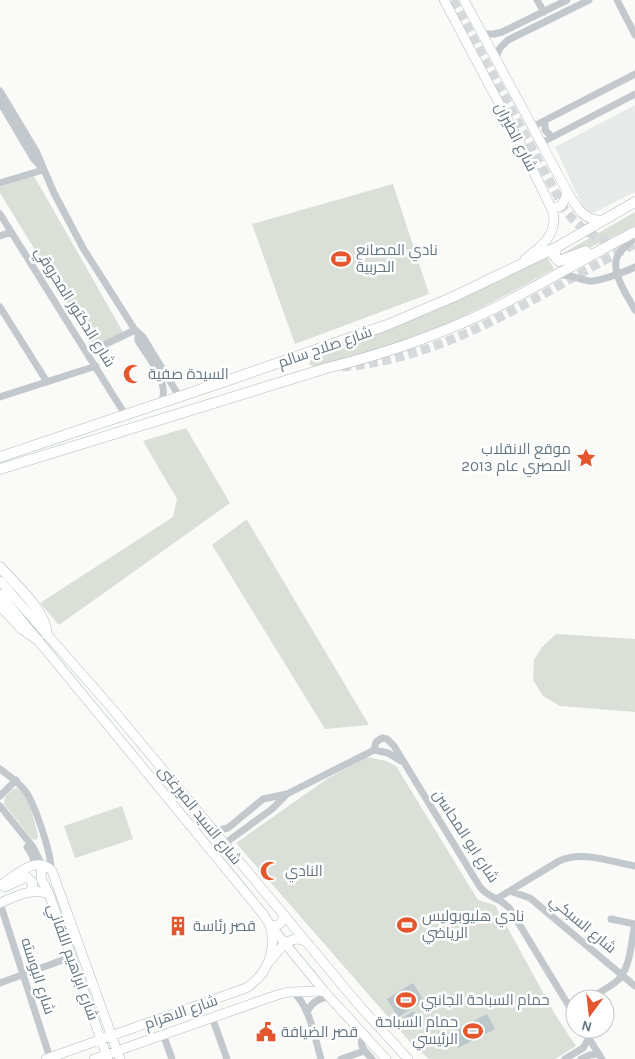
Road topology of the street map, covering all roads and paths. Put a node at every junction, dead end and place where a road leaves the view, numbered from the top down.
1 (444, 0) edge
2 (464, 0) edge
3 (537, 0) edge
4 (567, 0) edge
5 (589, 0) edge
6 (617, 0) edge
7 (544, 12) junction
8 (482, 34) junction
9 (498, 34) junction
10 (635, 35) edge
11 (504, 44) junction
12 (495, 59) junction
13 (635, 74) edge
14 (0, 92) edge
15 (635, 94) edge
16 (0, 102) edge
17 (545, 121) junction
18 (532, 127) junction
19 (552, 137) junction
20 (541, 143) junction
21 (42, 168) junction
22 (0, 183) edge
23 (566, 191) junction
24 (635, 202) edge
25 (552, 208) junction
26 (0, 214) edge
27 (604, 220) junction
28 (11, 232) junction
29 (635, 232) edge
30 (0, 236) edge
31 (635, 238) edge
32 (558, 247) junction
33 (603, 248) junction
34 (516, 266) junction
35 (635, 267) edge
36 (617, 274) junction
37 (554, 275) junction
38 (0, 307) edge
39 (635, 310) edge
40 (137, 332) junction
41 (87, 353) junction
42 (298, 357) junction
43 (96, 366) junction
44 (304, 375) junction
45 (47, 382) junction
46 (179, 396) junction
47 (0, 397) edge
48 (161, 403) junction
49 (126, 416) junction
50 (0, 457) edge
51 (0, 469) edge
52 (0, 567) edge
53 (0, 581) edge
54 (0, 594) edge
55 (0, 605) edge
56 (46, 640) junction
57 (46, 650) junction
58 (388, 748) junction
59 (374, 750) junction
60 (0, 768) edge
61 (16, 780) junction
62 (287, 794) junction
63 (0, 796) edge
64 (0, 806) edge
65 (0, 814) edge
66 (211, 828) junction
67 (45, 842) junction
68 (224, 844) junction
69 (34, 847) junction
70 (38, 865) junction
71 (635, 866) edge
72 (53, 872) junction
73 (41, 878) junction
74 (0, 886) edge
75 (510, 891) junction
76 (31, 892) junction
77 (49, 894) junction
78 (498, 898) junction
79 (0, 903) edge
80 (283, 914) junction
81 (610, 919) dead end
82 (635, 924) edge
83 (270, 926) junction
84 (633, 939) edge
85 (305, 941) junction
86 (285, 944) junction
87 (71, 956) junction
88 (269, 962) junction
89 (23, 975) junction
90 (622, 975) junction
91 (0, 984) edge
92 (635, 986) edge
93 (604, 989) edge
94 (293, 992) junction
95 (326, 994) junction
96 (565, 997) edge
97 (307, 1012) junction
98 (212, 1017) junction
99 (163, 1034) junction
100 (112, 1036) junction
101 (363, 1036) junction
102 (588, 1039) edge
103 (590, 1039) edge
104 (101, 1040) junction
105 (87, 1045) junction
106 (364, 1051) junction
107 (119, 1055) edge
108 (600, 1056) edge
109 (108, 1057) edge
110 (48, 1058) edge
111 (94, 1059) edge
112 (172, 1059) edge
113 (227, 1059) edge
114 (321, 1059) edge
115 (341, 1059) edge
116 (372, 1059) edge
117 (386, 1059) edge
118 (408, 1059) edge
119 (565, 1059) edge
120 (580, 1059) edge

1 - 25 main road, شارع الطيران
2 - 8 main road, شارع الطيران
3 - 7 street
4 - 7 street
5 - 11 street
6 - 10 street
7 - 9 street
8 - 9 street
8 - 12 main road, شارع الطيران
9 - 11 street
11 - 12 street
12 - 18 main road, شارع الطيران
13 - 17 street
14 - 21 street
15 - 19 street
16 - 21 street
17 - 18 street
17 - 19 street
18 - 20 main road, شارع الطيران
19 - 20 street
20 - 23 main road, شارع الطيران
21 - 22 street
21 - 40 street
23 - 25 main road
23 - 27 main road, شارع الطيران
24 - 27 highway, شارع صلاح سالم
25 - 34 main road, شارع الطيران
26 - 28 street, شارع الدكتور المحروقي
27 - 32 highway, شارع صلاح سالم
28 - 30 street
28 - 41 street, شارع الدكتور المحروقي
29 - 33 highway, شارع صلاح سالم
31 - 36 street
32 - 33 highway
32 - 34 highway, شارع صلاح سالم
33 - 37 highway, شارع صلاح سالم
34 - 42 highway, شارع صلاح سالم
35 - 36 street
36 - 37 street
36 - 39 street
37 - 44 highway, شارع صلاح سالم
38 - 45 street
40 - 41 street
40 - 46 street
40 - 48 street
41 - 43 street, شارع الدكتور المحروقي
42 - 44 highway
42 - 46 highway, شارع صلاح سالم
43 - 45 street
43 - 49 street, شارع الدكتور المحروقي
44 - 51 highway, شارع صلاح سالم
45 - 47 street
46 - 48 highway, شارع صلاح سالم
48 - 49 highway, شارع صلاح سالم
49 - 50 highway, شارع صلاح سالم
52 - 56 highway, شارع السيد الميرغنى
53 - 56 main road
54 - 56 main road
55 - 56 highway, شارع السيد الميرغنى
56 - 57 main road, شارع السيد الميرغنى
56 - 57 main road
56 - 66 main road, شارع السيد الميرغنى
57 - 83 main road, شارع السيد الميرغنى
58 - 59 street
58 - 59 street
58 - 78 street, شارع ابو المحاسن
59 - 62 street
60 - 61 street, شارع ابراهيم اللقاني
61 - 63 street
61 - 67 street, شارع ابراهيم اللقاني
62 - 66 street
62 - 68 street
64 - 69 street
65 - 70 street
66 - 68 main road, شارع السيد الميرغنى
67 - 69 street
67 - 72 street, شارع ابراهيم اللقاني
68 - 80 main road, شارع السيد الميرغنى
69 - 70 street
70 - 72 main road
70 - 73 main road
70 - 74 main road
71 - 75 street
72 - 73 main road
72 - 100 main road, شارع ابراهيم اللقاني
73 - 77 main road, شارع ابراهيم اللقاني
74 - 76 main road
75 - 78 street
75 - 90 street, شارع السبكي
76 - 77 main road
76 - 79 main road
77 - 87 main road, شارع ابراهيم اللقاني
78 - 96 street, شارع ابو المحاسن
79 - 89 street, شارع البوسته
80 - 83 main road
80 - 85 main road, شارع السيد الميرغنى
81 - 82 street
82 - 84 street
83 - 86 main road, شارع السيد الميرغنى
83 - 88 main road
84 - 90 street
85 - 86 main road
85 - 118 main road, شارع السيد الميرغنى
86 - 88 main road, شارع الاهرام
86 - 95 main road, شارع السيد الميرغنى
87 - 89 street
87 - 104 main road, شارع ابراهيم اللقاني
88 - 100 main road, شارع الاهرام
89 - 91 street
89 - 110 street, شارع البوسته
90 - 92 street, شارع السبكي
90 - 93 street
94 - 95 main road, شارع الاهرام
94 - 97 street
94 - 98 main road, شارع الاهرام
95 - 97 street
95 - 101 main road, شارع السيد الميرغنى
97 - 114 street
98 - 99 main road, شارع الاهرام
98 - 113 street
99 - 107 main road, شارع الاهرام
99 - 112 street
100 - 104 main road, شارع الاهرام
100 - 107 main road, شارع ابراهيم اللقاني
101 - 106 street
101 - 117 main road, شارع السيد الميرغنى
102 - 119 street
103 - 108 street
104 - 105 main road, شارع الاهرام
104 - 109 main road, شارع ابراهيم اللقاني
105 - 110 main road, شارع الاهرام
105 - 111 main road
106 - 115 street
106 - 116 street
107 - 109 main road, شارع الاهرام
108 - 120 street
109 - 111 main road, شارع الاهرام

